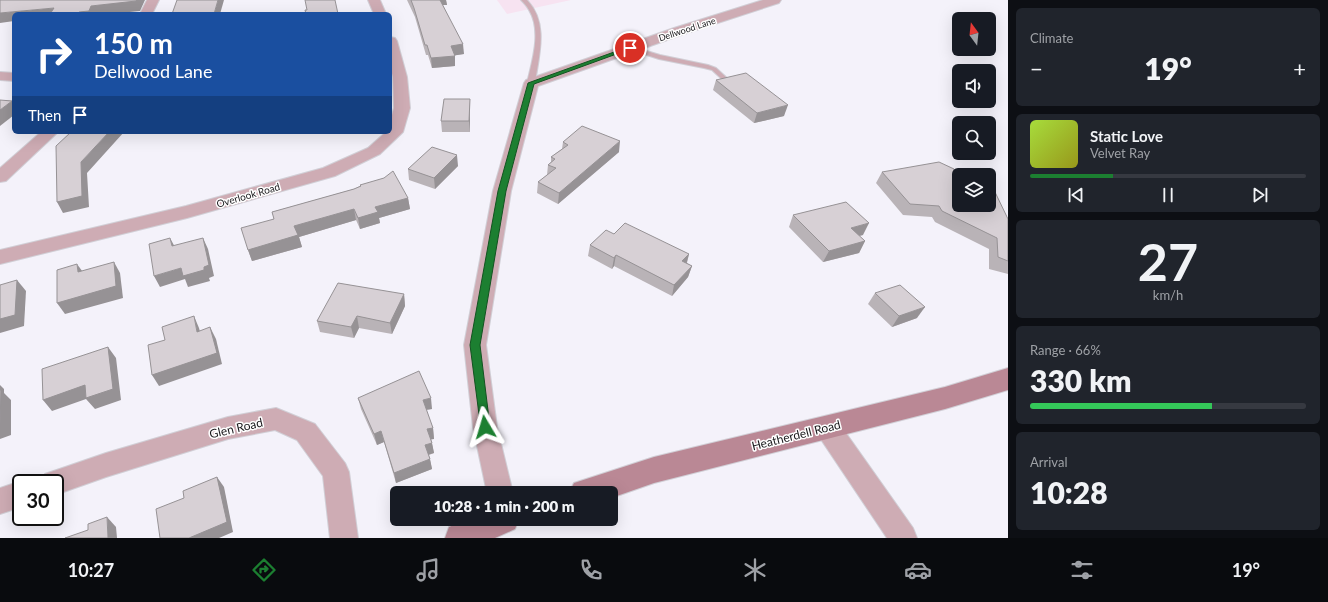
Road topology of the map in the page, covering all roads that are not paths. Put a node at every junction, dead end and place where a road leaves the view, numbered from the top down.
1 (153, 0) edge
2 (374, 0) edge
3 (524, 0) edge
4 (774, 0) edge
5 (147, 12) edge
6 (379, 12) edge
7 (392, 48) edge
8 (630, 48) junction
9 (0, 76) edge
10 (12, 77) edge
11 (724, 79) edge
12 (531, 83) junction
13 (48, 134) edge
14 (0, 178) edge
15 (0, 257) edge
16 (1008, 378) edge
17 (827, 427) junction
18 (64, 480) edge
19 (498, 486) edge
20 (605, 486) edge
21 (12, 497) edge
22 (0, 502) edge
23 (488, 526) edge
24 (344, 538) edge
25 (461, 538) edge
26 (903, 538) edge

1 - 5 street
2 - 6 street
3 - 12 lane
4 - 8 street, Dellwood Lane
7 - 15 street, Overlook Road
8 - 11 lane
8 - 12 street, Dellwood Lane
9 - 10 street
12 - 19 street
13 - 14 street
16 - 17 street, Heatherdell Road
17 - 20 street, Heatherdell Road
17 - 26 street
18 - 24 street, Glen Road
21 - 22 street
23 - 25 street

